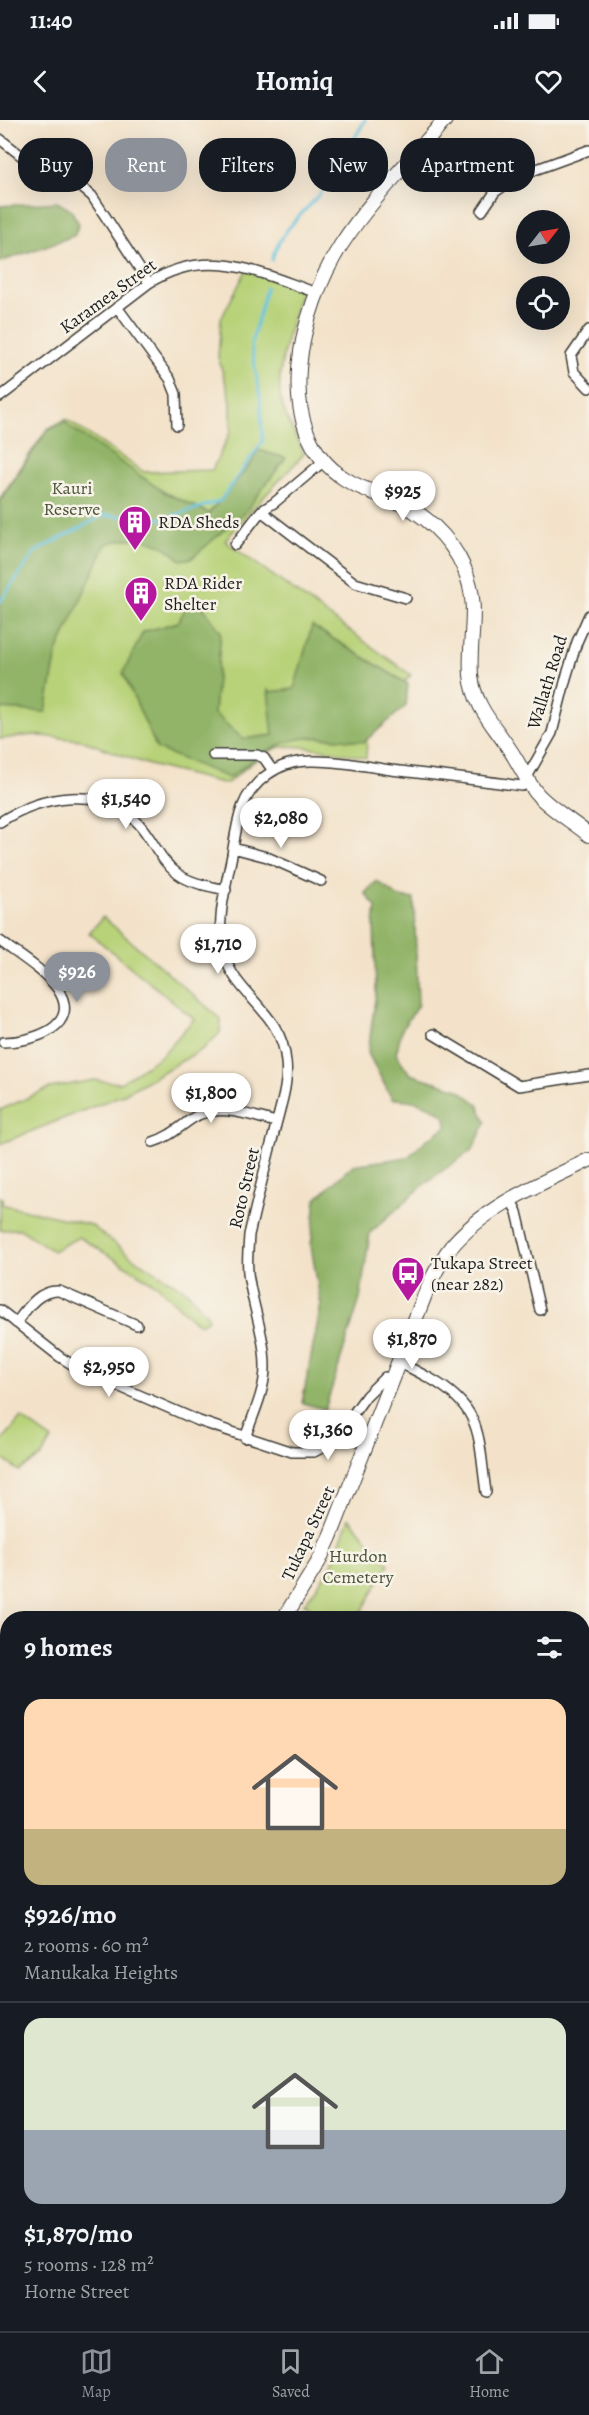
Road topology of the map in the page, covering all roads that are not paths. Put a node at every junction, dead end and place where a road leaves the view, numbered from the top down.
1 (445, 120) edge
2 (0, 139) edge
3 (589, 150) edge
4 (482, 211) dead end
5 (148, 283) junction
6 (317, 293) junction
7 (117, 307) junction
8 (589, 330) edge
9 (589, 388) edge
10 (0, 397) edge
11 (177, 425) dead end
12 (324, 461) junction
13 (261, 511) junction
14 (235, 545) dead end
15 (406, 598) dead end
16 (589, 615) edge
17 (213, 754) dead end
18 (273, 771) junction
19 (526, 777) junction
20 (0, 822) edge
21 (589, 835) edge
22 (233, 848) junction
23 (321, 881) dead end
24 (226, 890) junction
25 (0, 940) edge
26 (433, 1034) dead end
27 (3, 1042) dead end
28 (589, 1075) edge
29 (276, 1122) junction
30 (153, 1142) dead end
31 (589, 1160) edge
32 (511, 1200) junction
33 (0, 1310) edge
34 (540, 1310) dead end
35 (16, 1323) junction
36 (136, 1325) dead end
37 (398, 1362) junction
38 (391, 1380) junction
39 (245, 1438) junction
40 (486, 1492) dead end
41 (288, 1611) edge

1 - 6 street
2 - 5 street
3 - 4 street
5 - 6 street, Karamea Street
5 - 7 street, Karamea Street
6 - 12 street
7 - 10 street, Karamea Street
7 - 11 street
8 - 9 street
12 - 13 street
12 - 19 street
13 - 14 street
13 - 15 street
16 - 19 street, Wallath Road
17 - 18 street
18 - 19 street, Roto Street
18 - 22 street, Roto Street
19 - 21 street
20 - 24 street
22 - 23 street
22 - 24 street, Roto Street
24 - 29 street, Roto Street
25 - 27 street
26 - 28 street
29 - 30 street
29 - 39 street, Roto Street
31 - 32 street, Tukapa Street
32 - 34 street
32 - 37 street, Tukapa Street
33 - 35 street
35 - 36 street
35 - 39 street
37 - 38 street, Tukapa Street
37 - 40 street
38 - 39 street
38 - 41 street, Tukapa Street

